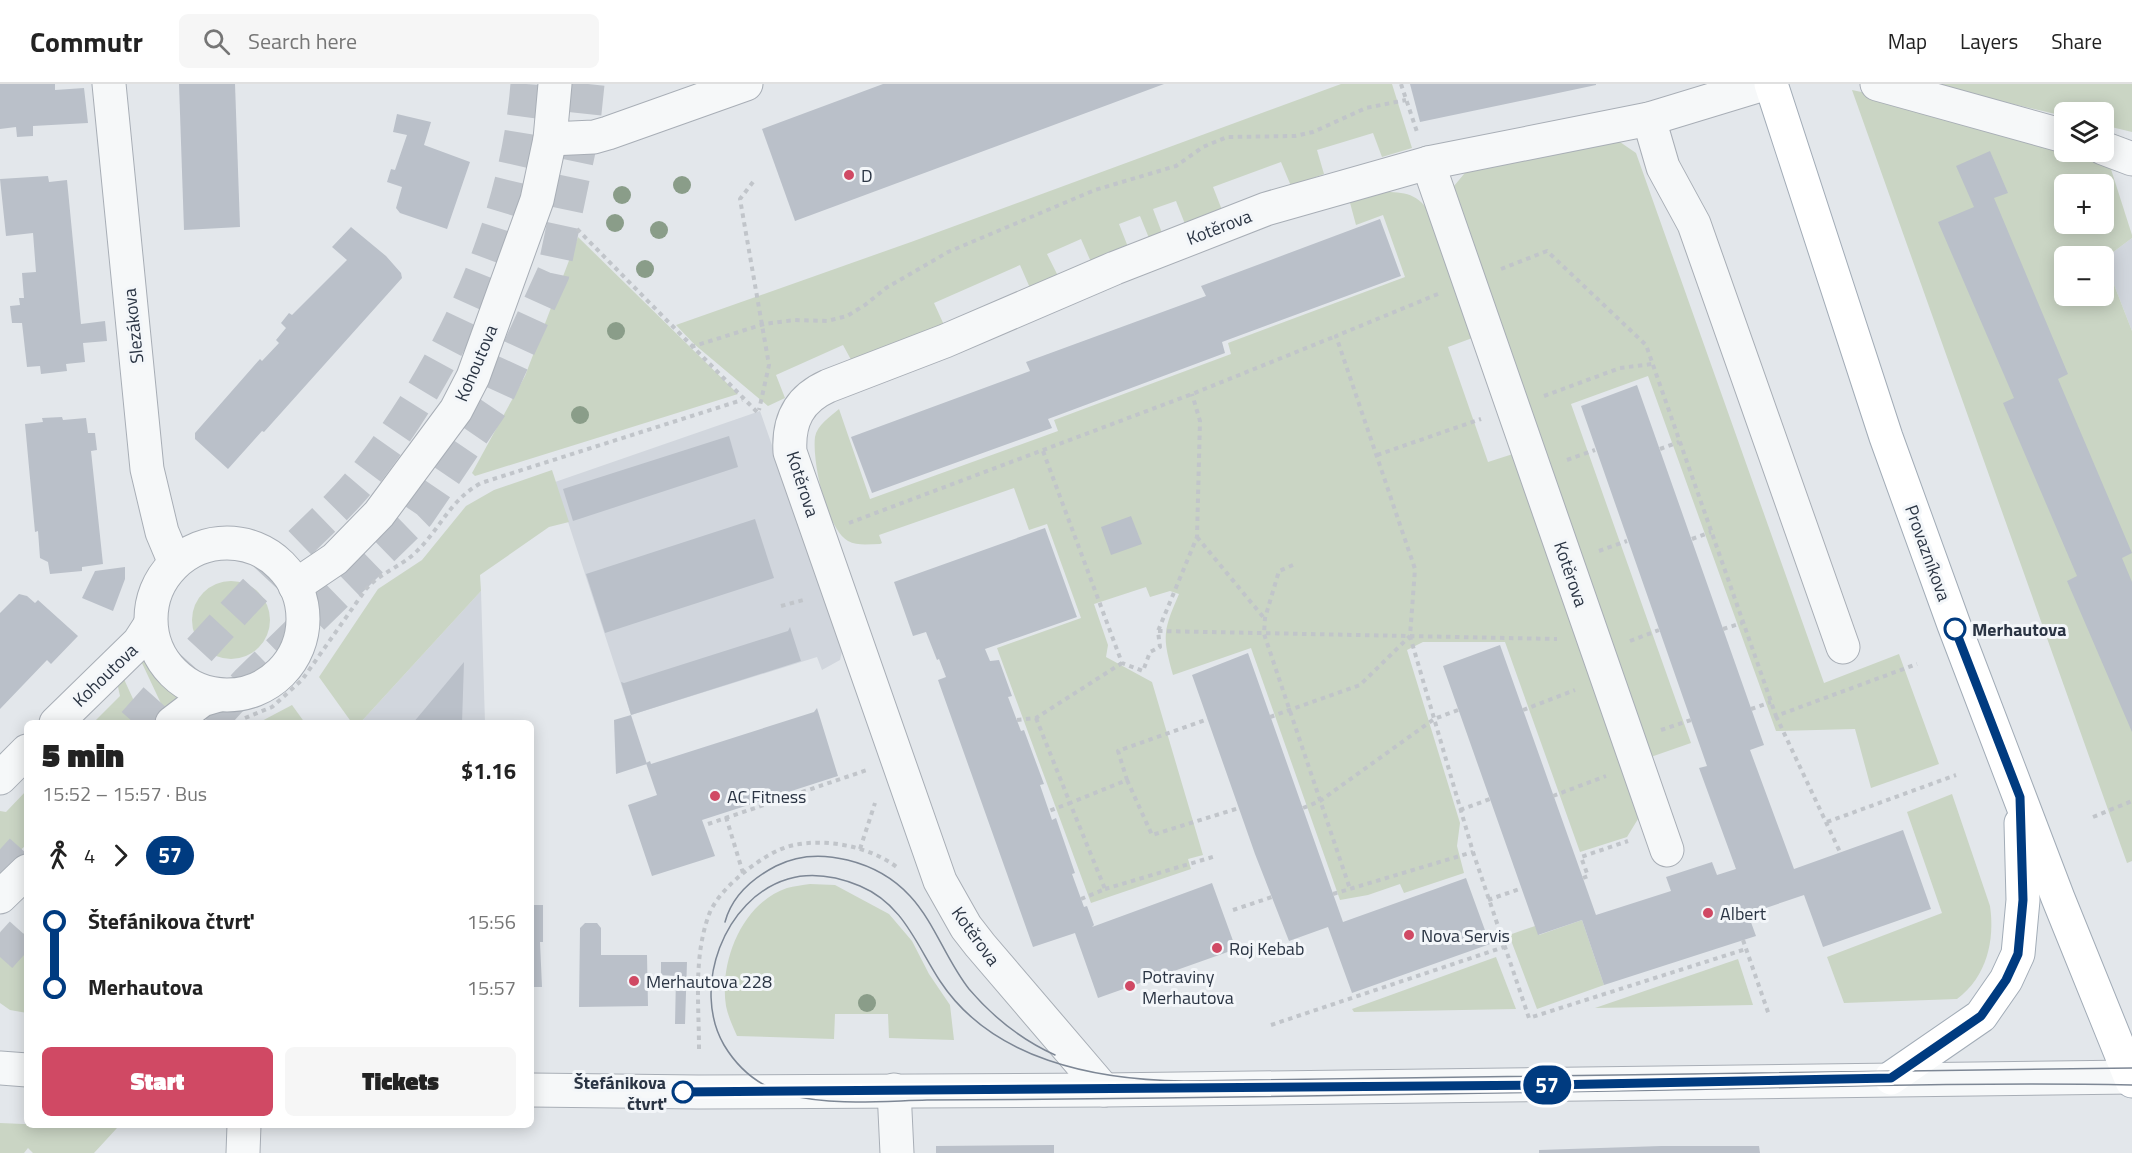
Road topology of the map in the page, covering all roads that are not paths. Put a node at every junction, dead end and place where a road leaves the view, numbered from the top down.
1 (109, 84) edge
2 (555, 84) edge
3 (746, 84) edge
4 (1764, 84) edge
5 (1771, 84) edge
6 (1877, 84) edge
7 (1649, 119) junction
8 (2054, 133) edge
9 (550, 139) junction
10 (2114, 152) edge
11 (2132, 159) edge
12 (1428, 163) junction
13 (175, 563) junction
14 (295, 586) junction
15 (150, 625) junction
16 (1843, 647) dead end
17 (228, 708) junction
18 (59, 720) edge
19 (176, 720) edge
20 (24, 755) edge
21 (0, 778) edge
22 (2020, 797) junction
23 (1663, 840) road end
24 (24, 874) edge
25 (0, 897) edge
26 (0, 1068) edge
27 (24, 1070) edge
28 (1891, 1078) junction
29 (2131, 1078) edge
30 (534, 1090) edge
31 (894, 1090) junction
32 (1104, 1090) junction
33 (244, 1128) edge
34 (243, 1153) edge
35 (897, 1153) edge

1 - 13 street, Slezákova
2 - 9 street, Kohoutova
3 - 9 street
4 - 7 street, Kotěrova
5 - 22 main road, Provazníkova
6 - 8 street
7 - 12 street, Kotěrova
7 - 16 street
9 - 14 street, Kohoutova
10 - 11 street
12 - 23 street, Kotěrova
12 - 32 street, Kotěrova
13 - 14 street
13 - 15 street
14 - 17 street
15 - 17 street
15 - 18 street, Kohoutova
17 - 19 street
20 - 21 street
22 - 28 main road
22 - 29 main road, Provazníkova
24 - 25 street
26 - 27 street
28 - 29 street
28 - 32 street
30 - 31 street
31 - 32 street
31 - 35 street
33 - 34 street

